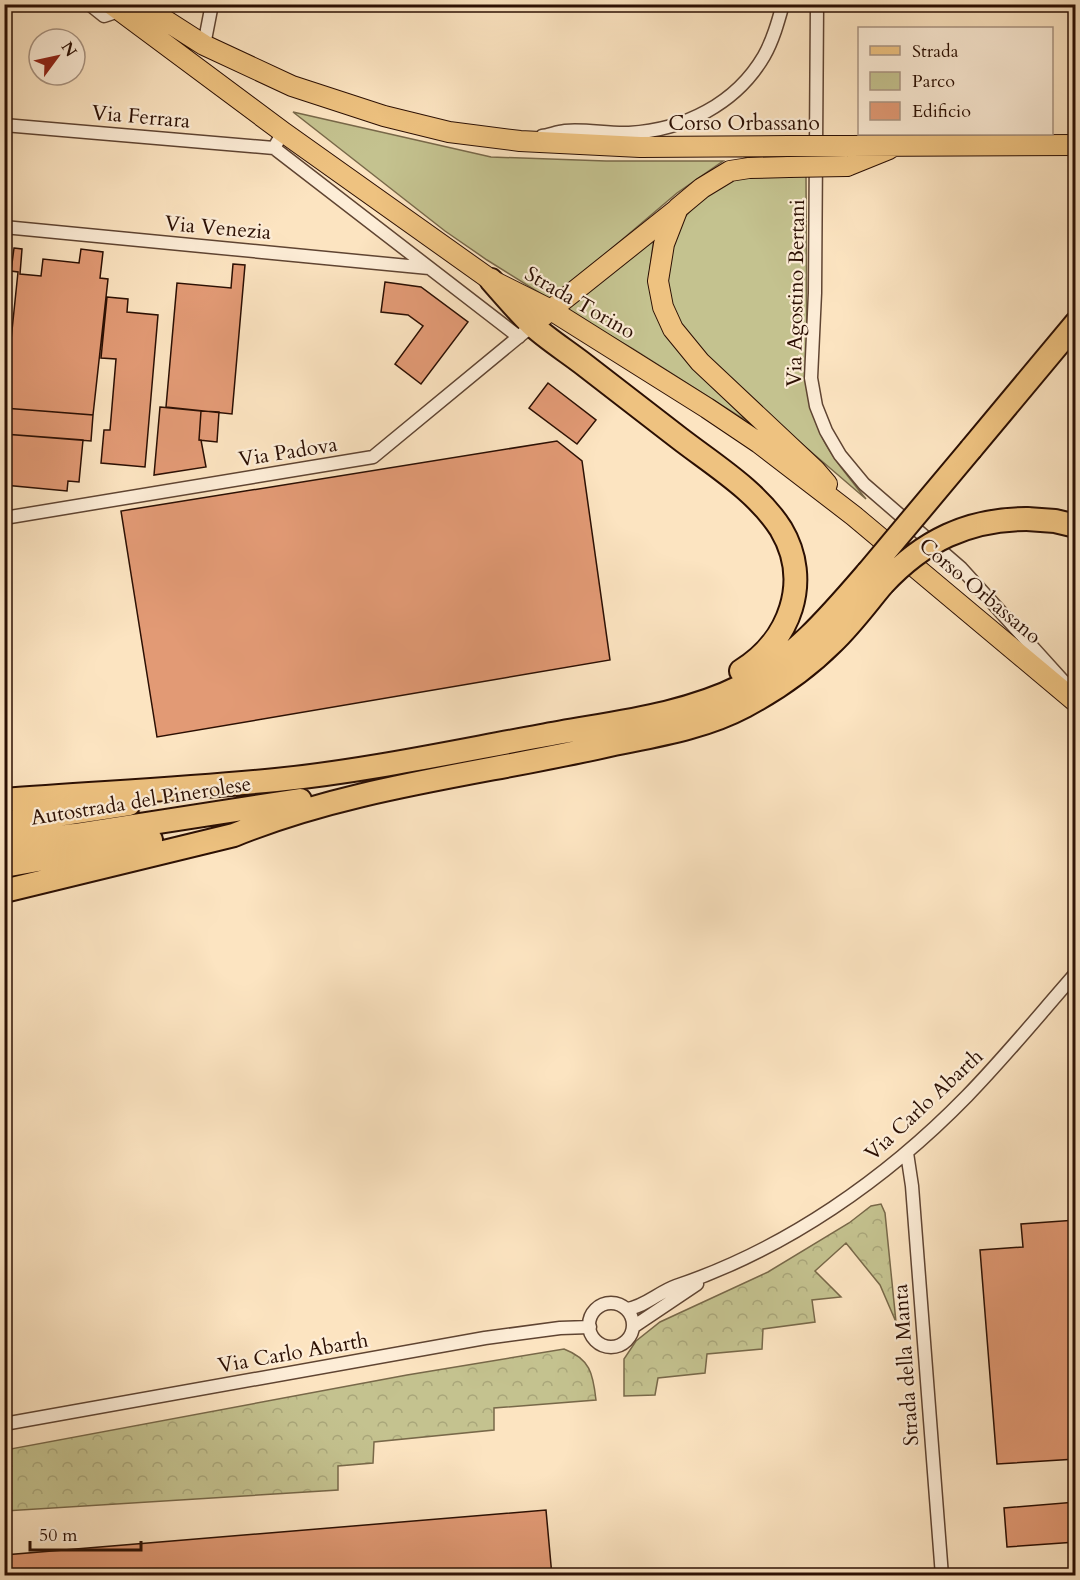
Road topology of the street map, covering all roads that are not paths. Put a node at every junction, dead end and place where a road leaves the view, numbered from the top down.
1 (89, 4) edge
2 (140, 4) edge
3 (212, 4) edge
4 (783, 4) edge
5 (818, 4) edge
6 (115, 8) edge
7 (204, 45) junction
8 (4, 125) edge
9 (278, 140) junction
10 (520, 141) junction
11 (1076, 145) edge
12 (847, 156) junction
13 (678, 208) junction
14 (4, 227) edge
15 (429, 268) junction
16 (491, 280) junction
17 (551, 310) junction
18 (1076, 323) edge
19 (526, 331) junction
20 (854, 516) junction
21 (4, 518) edge
22 (1076, 526) edge
23 (876, 578) junction
24 (1076, 695) edge
25 (1076, 702) edge
26 (453, 752) junction
27 (278, 780) junction
28 (367, 794) junction
29 (4, 800) edge
30 (4, 823) edge
31 (262, 824) junction
32 (4, 844) edge
33 (4, 866) edge
34 (4, 891) edge
35 (1076, 973) edge
36 (907, 1153) junction
37 (713, 1274) junction
38 (627, 1309) junction
39 (590, 1327) junction
40 (633, 1327) junction
41 (4, 1424) edge
42 (942, 1575) edge

1 - 6 street, Strada Torino
2 - 7 main road
3 - 7 street
4 - 10 street, Corso Orbassano
5 - 24 street, Via Agostino Bertani
6 - 9 main road, Strada Torino
7 - 10 main road, Corso Orbassano
8 - 9 street, Via Ferrara
9 - 15 street, Strada Torino
9 - 16 main road, Strada Torino
10 - 12 main road, Corso Orbassano, bridge
11 - 12 main road, Corso Orbassano
12 - 13 main road, bridge
13 - 17 main road
13 - 20 main road
14 - 15 street, Via Venezia
15 - 19 street, Strada Torino
16 - 17 main road, Strada Torino
16 - 19 highway
17 - 19 main road
17 - 20 main road, Strada Torino
18 - 23 highway, bridge
19 - 21 street, Via Padova
19 - 26 highway
20 - 25 main road, Corso Orbassano
22 - 23 highway, bridge
23 - 26 highway
23 - 28 highway
26 - 27 highway
27 - 29 highway
27 - 30 highway, Autostrada del Pinerolese
28 - 31 highway
28 - 32 highway
31 - 33 highway
31 - 34 highway
35 - 36 street, Via Carlo Abarth
36 - 37 street, Via Carlo Abarth
36 - 42 street, Strada della Manta
37 - 38 street, Via Carlo Abarth
37 - 40 street, Via Carlo Abarth
38 - 39 street, Via Carlo Abarth
38 - 40 street
39 - 40 street, Via Carlo Abarth
39 - 41 street, Via Carlo Abarth

